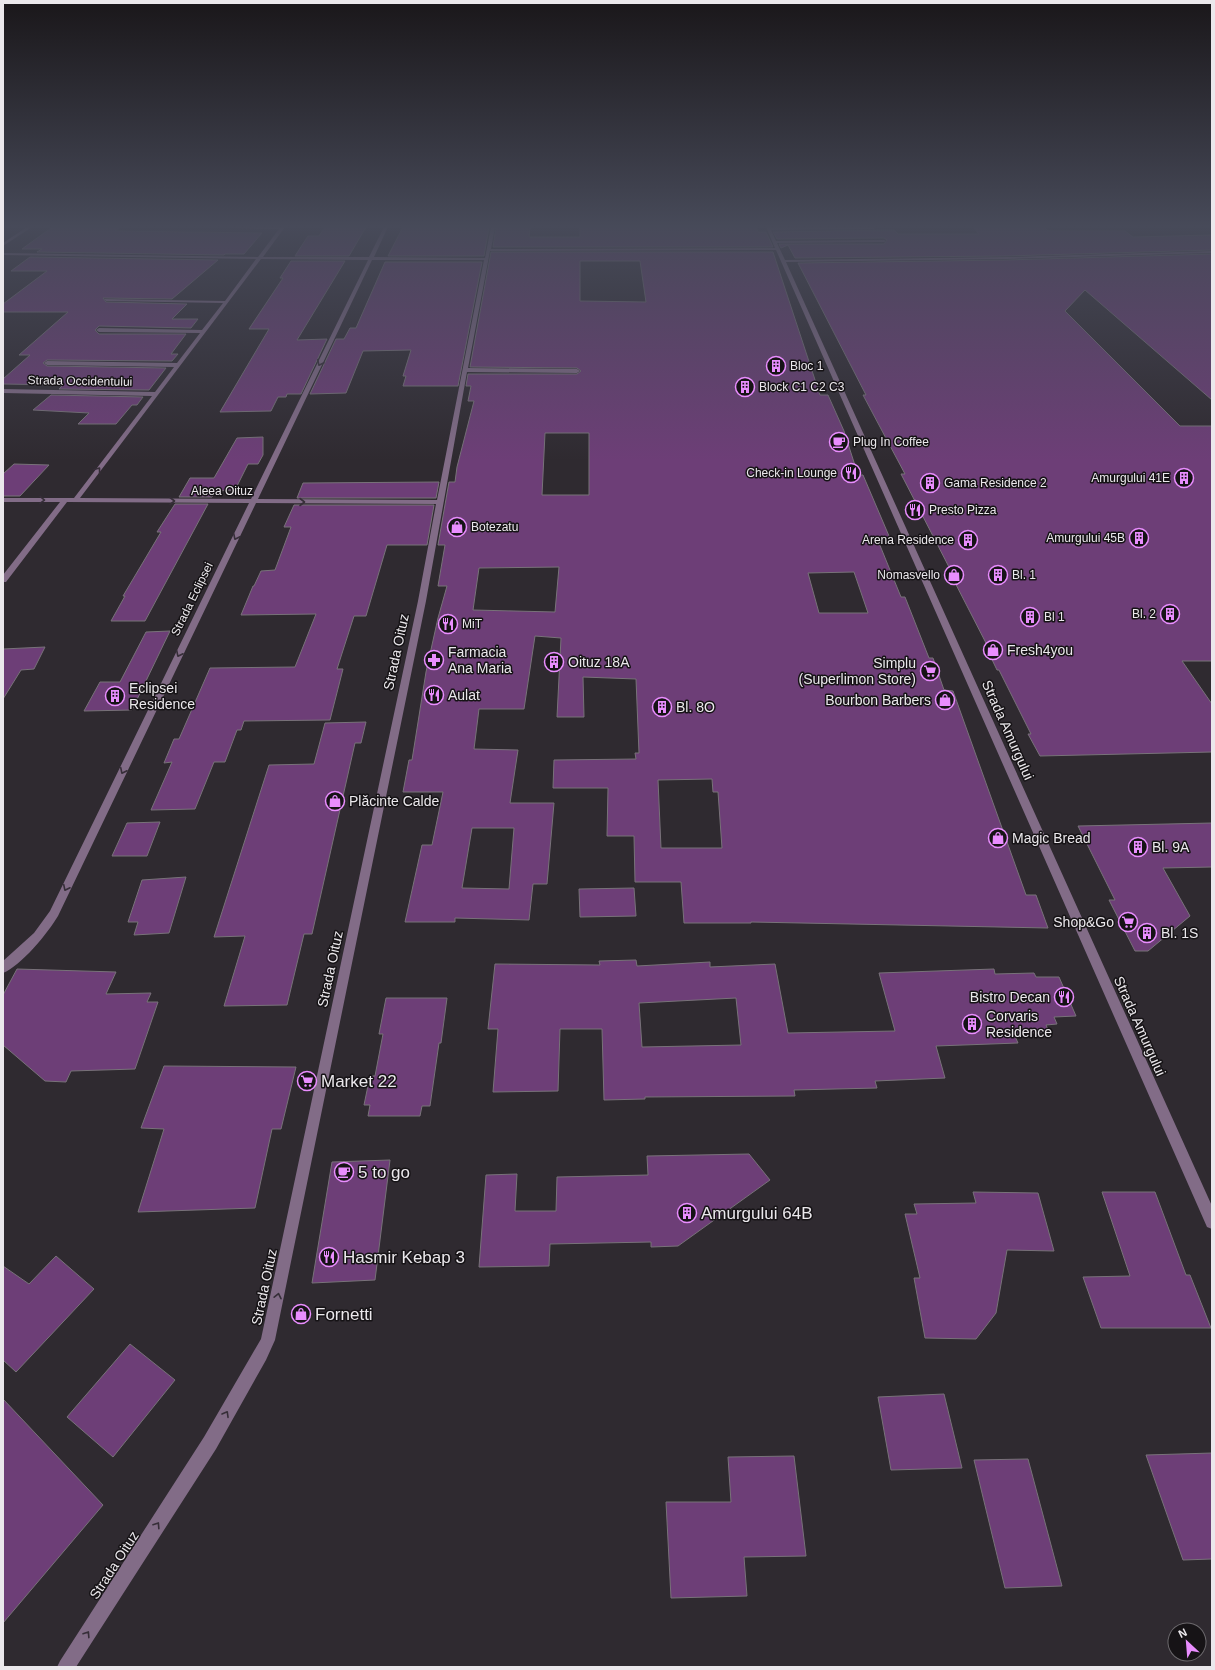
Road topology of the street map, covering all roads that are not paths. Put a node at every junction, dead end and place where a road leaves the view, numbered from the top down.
1 (223, 305) edge
2 (348, 305) edge
3 (478, 305) edge
4 (802, 305) edge
5 (99, 330) dead end
6 (202, 332) junction
7 (47, 362) dead end
8 (178, 365) junction
9 (465, 370) junction
10 (577, 371) dead end
11 (3, 391) edge
12 (156, 394) junction
13 (3, 500) edge
14 (65, 501) junction
15 (75, 501) junction
16 (253, 502) junction
17 (441, 502) junction
18 (3, 580) edge
19 (3, 968) edge
20 (1212, 1222) edge
21 (66, 1667) edge

1 - 6 street
2 -> 16 street, Strada Eclipsei
3 - 9 street, Strada Oituz
4 - 20 street, Strada Amurgului
5 - 6 street
6 - 8 street
7 - 8 street
8 - 12 street
9 - 10 street
9 - 17 street, Strada Oituz
11 - 12 street, Strada Occidentului
15 -> 12 street
13 -> 14 street, Aleea Oituz
14 - 15 street, Aleea Oituz
14 - 18 street
15 -> 16 street, Aleea Oituz
16 -> 17 street, Aleea Oituz
16 -> 19 street, Strada Eclipsei
21 -> 17 street, Strada Oituz

